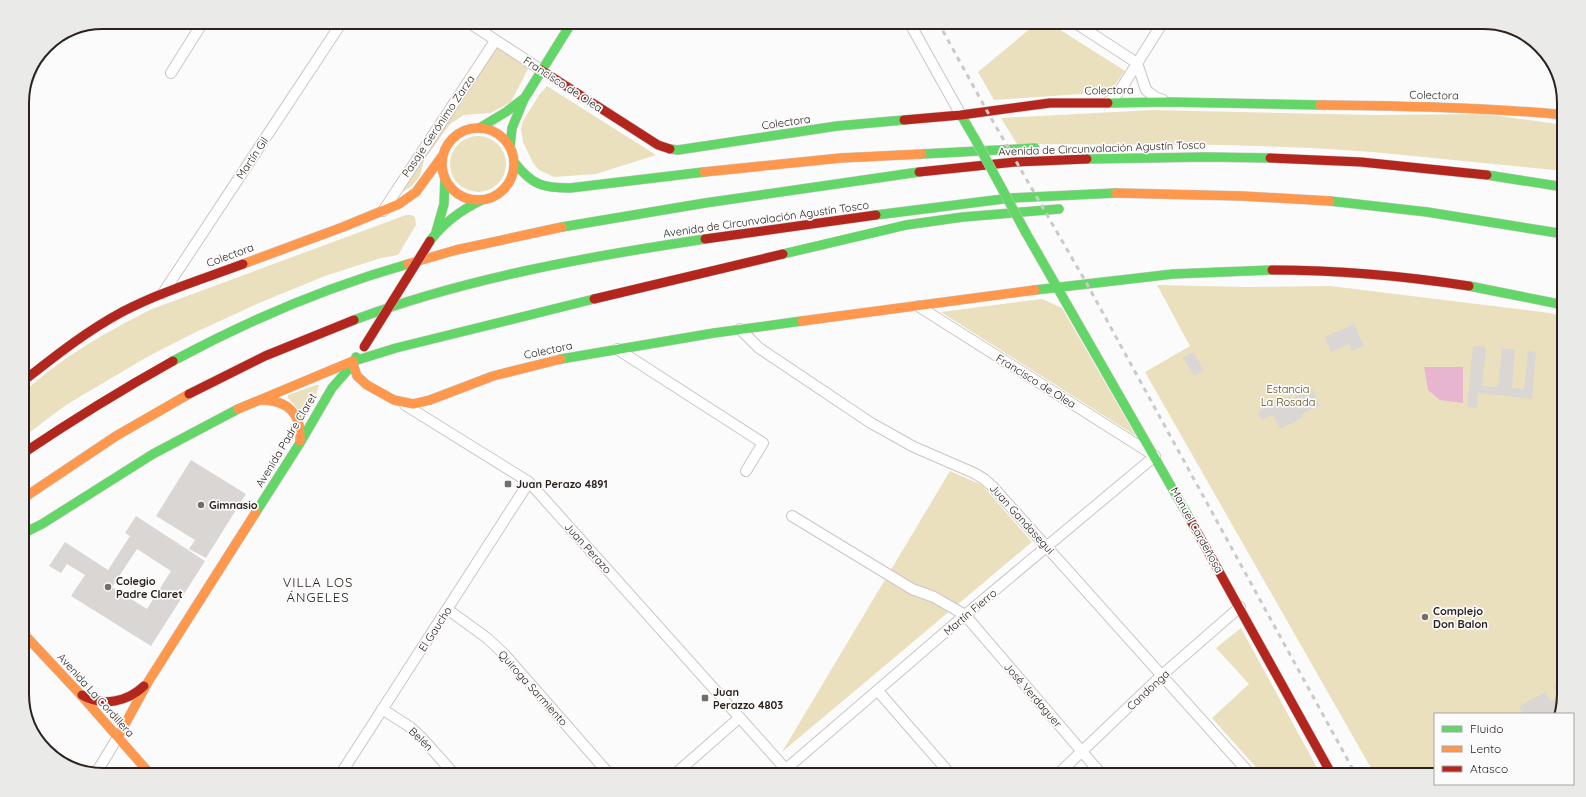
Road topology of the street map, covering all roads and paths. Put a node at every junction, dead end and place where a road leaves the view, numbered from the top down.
1 (199, 29) edge
2 (337, 29) edge
3 (480, 29) edge
4 (567, 29) edge
5 (913, 29) edge
6 (1085, 29) edge
7 (1159, 29) edge
8 (495, 41) junction
9 (1137, 63) junction
10 (541, 70) junction
11 (171, 73) dead end
12 (524, 99) junction
13 (1108, 102) junction
14 (1168, 102) junction
15 (1557, 114) edge
16 (961, 115) junction
17 (481, 128) junction
18 (658, 145) joint
19 (510, 147) junction
20 (1044, 148) dead end
21 (1081, 150) dead end
22 (443, 154) junction
23 (1134, 158) junction
24 (515, 163) junction
25 (445, 178) junction
26 (1557, 186) edge
27 (1153, 193) junction
28 (482, 200) junction
29 (1107, 202) dead end
30 (1070, 208) dead end
31 (382, 212) junction
32 (436, 232) junction
33 (1557, 233) edge
34 (1057, 287) junction
35 (163, 293) junction
36 (1557, 304) edge
37 (918, 306) junction
38 (740, 329) junction
39 (372, 333) junction
40 (396, 348) junction
41 (617, 349) junction
42 (353, 362) junction
43 (29, 376) edge
44 (258, 400) junction
45 (405, 404) junction
46 (300, 443) junction
47 (29, 449) edge
48 (1155, 456) junction
49 (746, 471) dead end
50 (529, 482) junction
51 (29, 493) edge
52 (792, 516) dead end
53 (42, 524) junction
54 (29, 530) edge
55 (29, 536) edge
56 (1047, 547) junction
57 (1240, 607) junction
58 (447, 609) junction
59 (965, 615) junction
60 (29, 639) edge
61 (1162, 675) junction
62 (148, 682) junction
63 (878, 691) junction
64 (80, 694) junction
65 (382, 709) junction
66 (739, 718) junction
67 (118, 737) junction
68 (1082, 752) junction
69 (99, 768) edge
70 (145, 768) edge
71 (344, 768) edge
72 (450, 768) edge
73 (604, 768) edge
74 (682, 768) edge
75 (784, 768) edge
76 (792, 768) edge
77 (945, 768) edge
78 (1065, 768) edge
79 (1096, 768) edge
80 (1245, 768) edge
81 (1328, 768) edge

1 - 11 street
2 - 35 street, Martín Gil
3 - 8 street, Francisco de Olea
4 - 10 main road
5 - 16 street
6 - 9 street
7 - 9 street
8 - 10 street, Francisco de Olea
8 - 31 street, Pasaje Gerónimo Zarza
9 - 13 street
9 - 14 street
10 - 12 main road
10 - 18 main road, Francisco de Olea
12 - 17 main road
12 - 19 main road
13 - 14 main road, Colectora
13 - 16 main road, Colectora
14 - 15 main road, Colectora
16 - 18 main road, Colectora
16 - 34 main road, Manuel Cardeñosa, bridge
17 - 19 main road
17 - 22 main road
19 - 24 main road
20 - 24 main road
21 - 23 main road
22 - 25 main road
22 - 31 main road, Colectora
23 - 26 main road, Avenida de Circunvalación Agustín Tosco
23 - 47 main road, Avenida de Circunvalación Agustín Tosco
24 - 28 main road
25 - 28 main road
25 - 32 main road, Avenida Padre Claret
27 - 29 main road
27 - 33 main road, Avenida de Circunvalación Agustín Tosco
27 - 51 main road, Avenida de Circunvalación Agustín Tosco
28 - 32 main road, Avenida Padre Claret
30 - 40 main road
31 - 35 main road, Colectora
32 - 39 main road, Avenida Padre Claret, bridge
34 - 36 main road, Colectora
34 - 37 main road, Colectora
34 - 48 main road, Manuel Cardeñosa
35 - 43 main road, Colectora
37 - 38 main road, Colectora
37 - 48 street, Francisco de Olea
38 - 41 main road, Colectora
38 - 56 street, Juan Gandasegui
39 - 40 main road, bridge
39 - 42 main road, Avenida Padre Claret, bridge
40 - 42 main road
41 - 45 main road, Colectora
41 - 49 street
42 - 44 main road
42 - 45 main road, Juan Perazo
42 - 46 main road, Avenida Padre Claret
44 - 46 main road
44 - 53 main road
45 - 50 street, Juan Perazo
46 - 62 main road, Avenida Padre Claret
48 - 56 street, Martín Fierro
48 - 57 main road, Manuel Cardeñosa
50 - 58 street, El Gaucho
50 - 66 street, Juan Perazo
52 - 59 street, José Verdaguer
53 - 54 main road
53 - 55 main road
56 - 59 street, Martín Fierro
56 - 61 street, Juan Gandasegui
57 - 61 street, Candonga
57 - 81 main road, Manuel Cardeñosa
58 - 65 street, El Gaucho
58 - 73 street, Quiroga Sarmiento
59 - 63 street, Martín Fierro
59 - 68 street, José Verdaguer
60 - 64 main road, Avenida La Cordillera
61 - 68 street, Candonga
61 - 80 street, Juan Gandasegui
62 - 64 main road, Avenida Padre Claret
62 - 67 main road, Avenida Padre Claret
63 - 76 street, Martín Fierro
63 - 77 street
64 - 67 main road, Avenida La Cordillera
65 - 71 street, El Gaucho
65 - 72 street, Belén
66 - 74 street
66 - 75 street, Juan Perazo
67 - 69 street
67 - 70 main road, Avenida La Cordillera
68 - 78 street, Candonga
68 - 79 street, José Verdaguer

